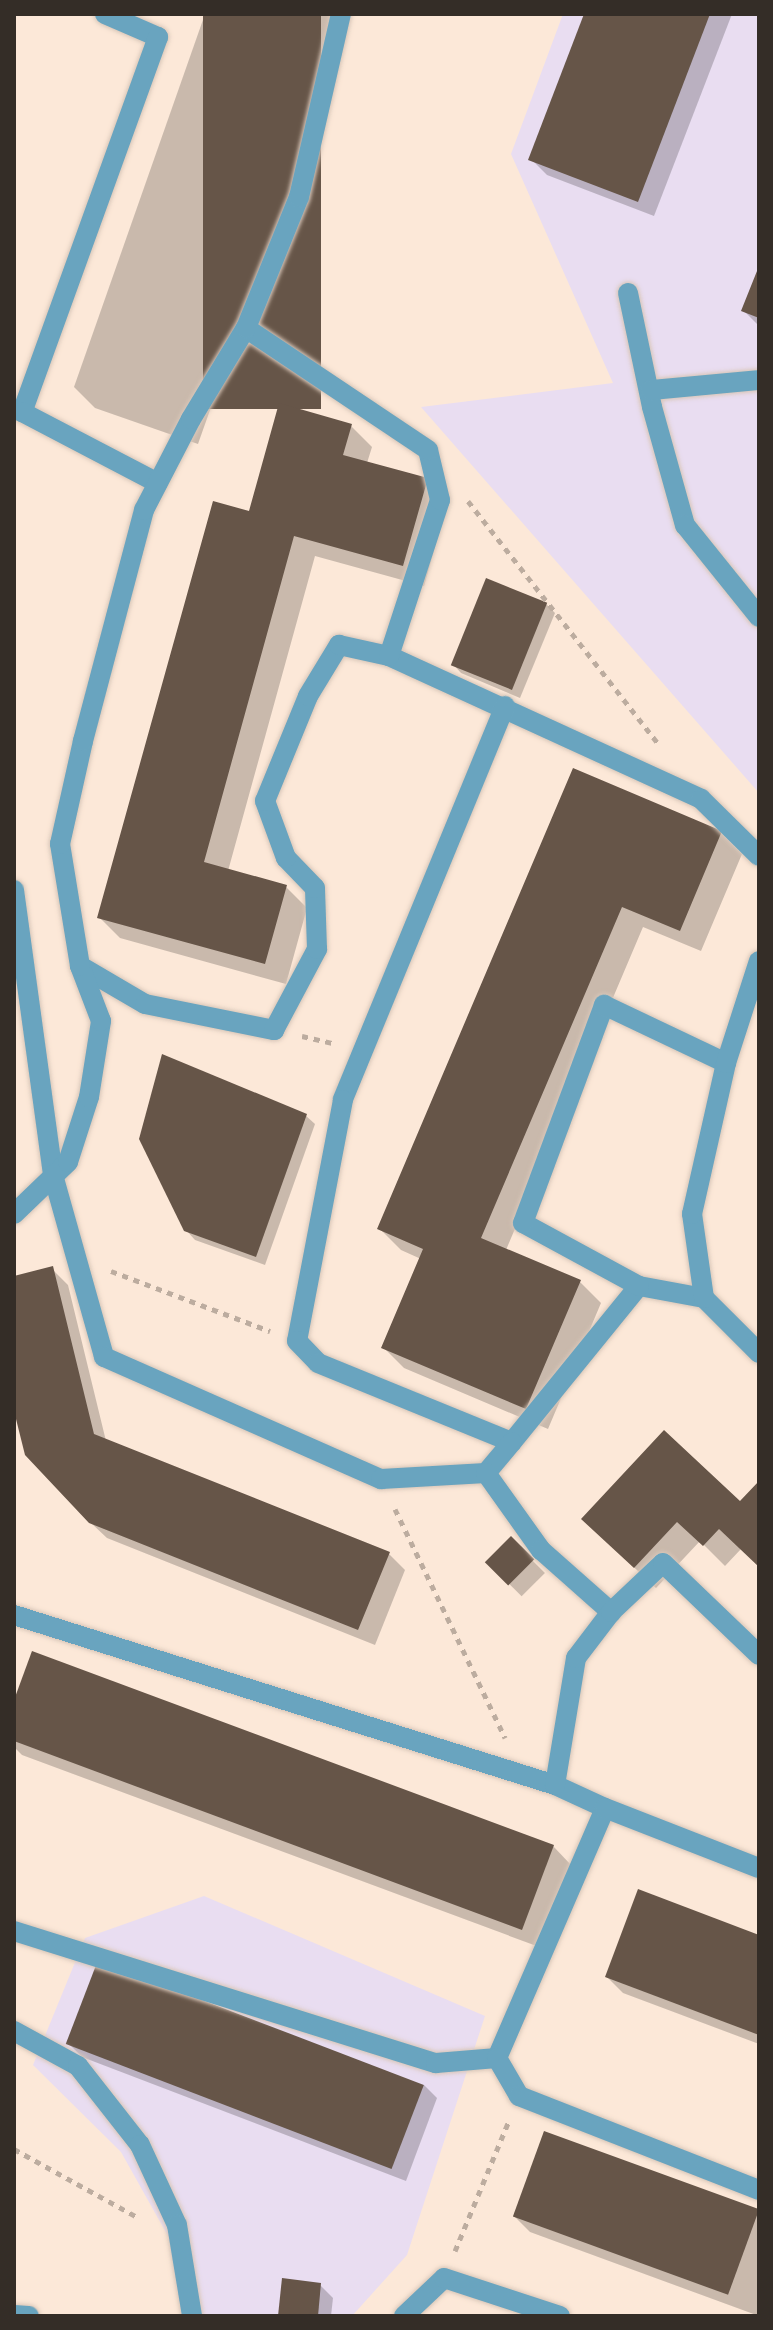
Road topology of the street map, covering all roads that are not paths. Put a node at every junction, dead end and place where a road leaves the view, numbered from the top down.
1 (105, 14) edge
2 (341, 14) edge
3 (628, 293) dead end
4 (246, 328) junction
5 (759, 380) edge
6 (651, 390) junction
7 (18, 412) edge
8 (158, 483) junction
9 (759, 617) edge
10 (389, 656) junction
11 (505, 706) junction
12 (759, 856) edge
13 (14, 890) edge
14 (759, 961) edge
15 (80, 966) junction
16 (726, 1063) junction
17 (53, 1175) junction
18 (14, 1214) edge
19 (639, 1286) junction
20 (704, 1298) junction
21 (759, 1353) edge
22 (512, 1442) junction
23 (486, 1473) junction
24 (611, 1612) junction
25 (14, 1615) edge
26 (759, 1655) edge
27 (555, 1785) junction
28 (605, 1808) junction
29 (759, 1868) edge
30 (14, 1931) edge
31 (14, 2031) edge
32 (497, 2058) junction
33 (759, 2190) edge
34 (14, 2315) edge
35 (29, 2316) edge
36 (192, 2316) edge
37 (404, 2316) edge
38 (560, 2316) edge

1 - 7 street
2 - 4 street
3 - 6 street
4 - 8 street
4 - 10 street
5 - 6 street
6 - 9 street
7 - 8 street
8 - 15 street
10 - 11 street
10 - 15 street
11 - 12 street
11 - 22 street
13 - 17 street
14 - 16 street
15 - 17 street
16 - 19 street
16 - 20 street
17 - 18 street
17 - 23 street
19 - 20 street
19 - 22 street
20 - 21 street
22 - 23 street
23 - 24 street
24 - 26 street
24 - 27 street
25 - 27 street
27 - 28 street
28 - 29 street
28 - 32 street
30 - 32 street
31 - 36 street
32 - 33 street
34 - 35 street
37 - 38 street

